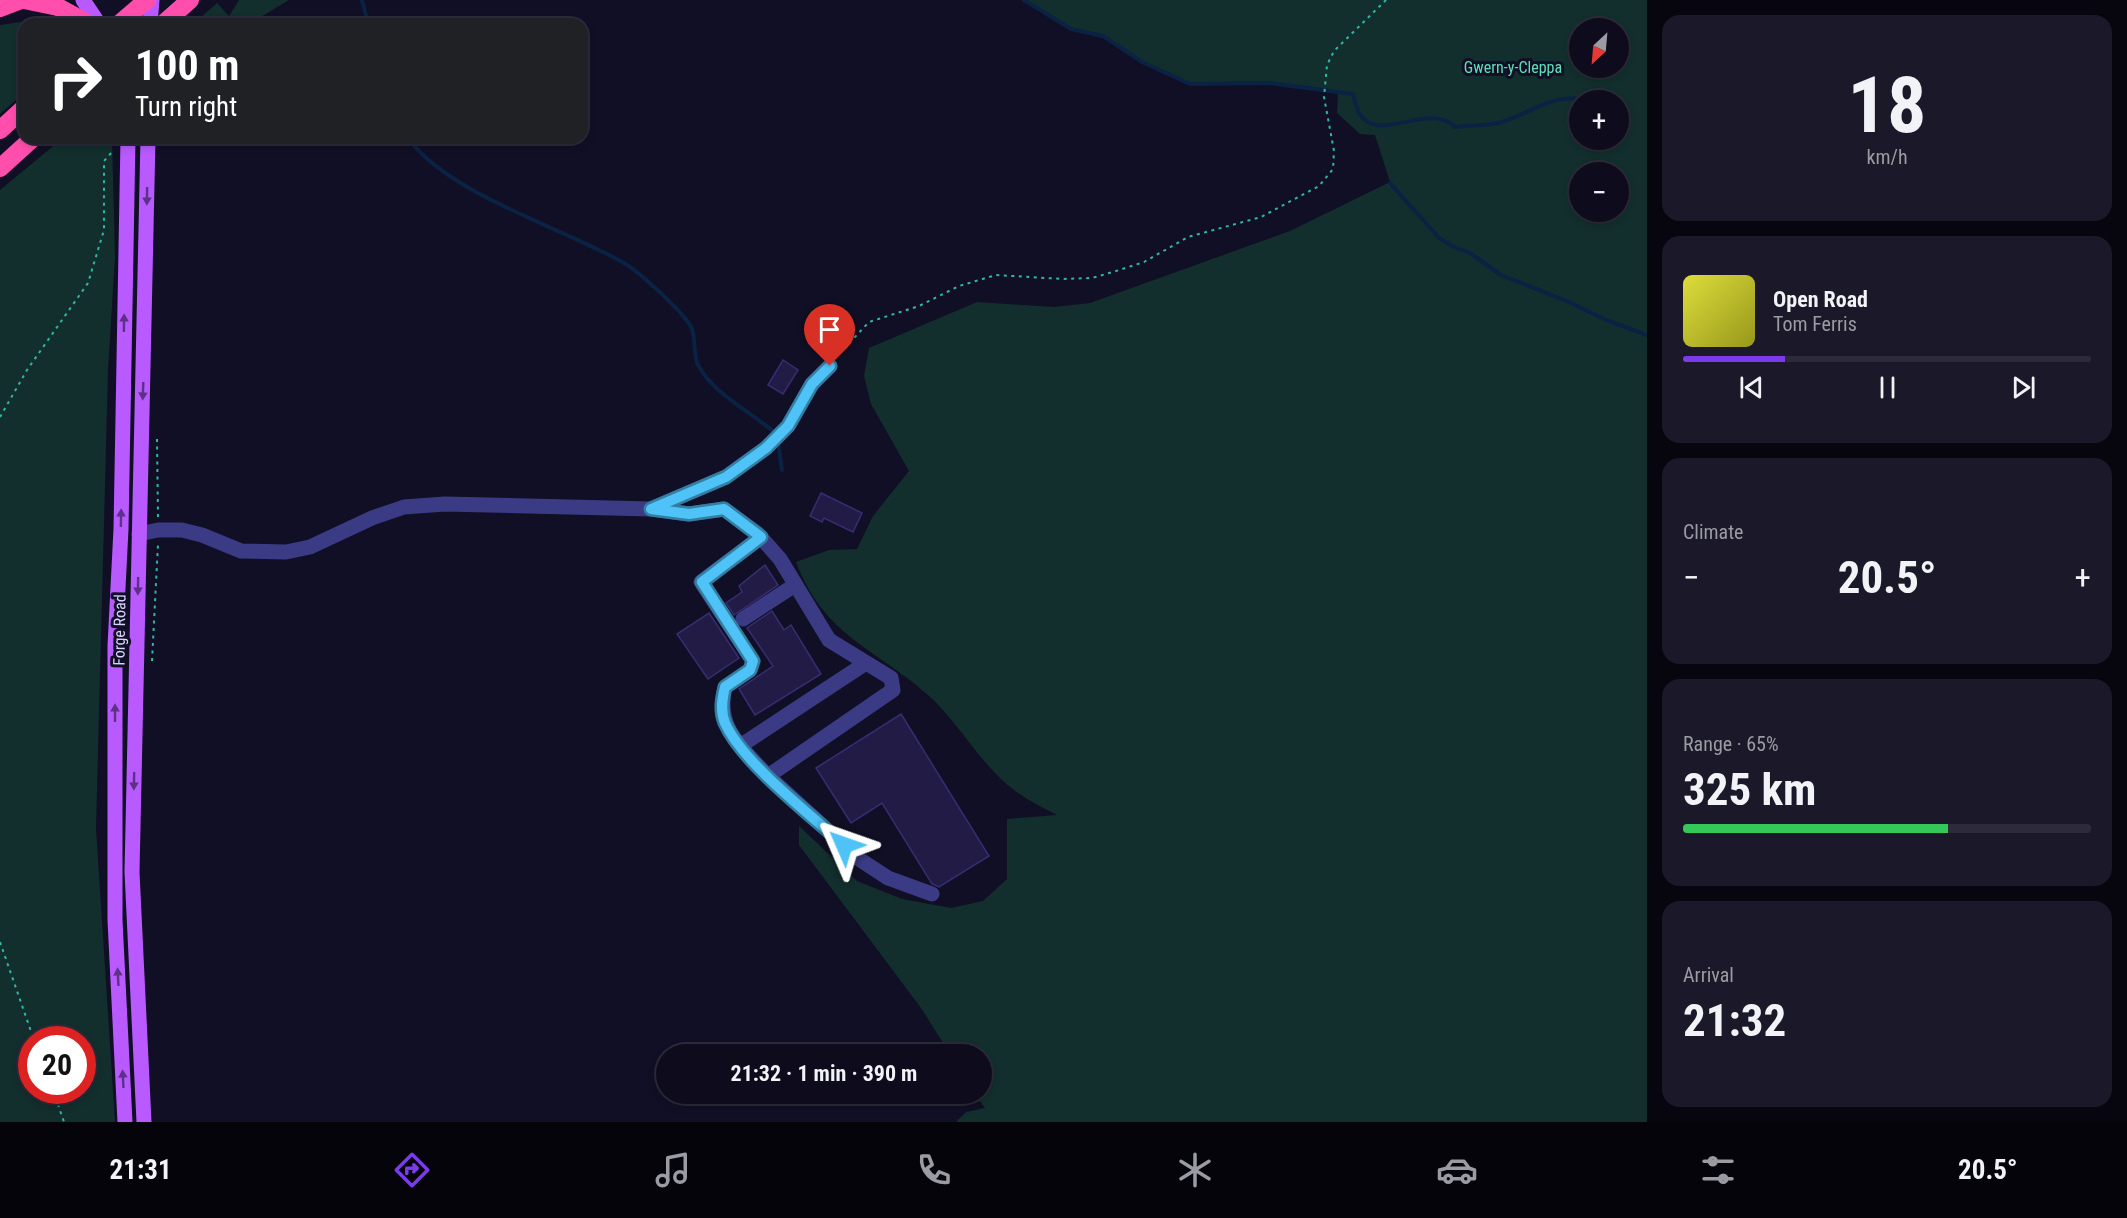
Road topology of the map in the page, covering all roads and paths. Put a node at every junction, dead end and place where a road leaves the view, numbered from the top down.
1 (22, 0) edge
2 (84, 0) edge
3 (147, 0) edge
4 (152, 0) edge
5 (190, 0) edge
6 (1386, 0) edge
7 (0, 8) edge
8 (78, 18) edge
9 (95, 18) edge
10 (126, 18) edge
11 (150, 18) edge
12 (170, 18) edge
13 (18, 114) edge
14 (0, 130) edge
15 (26, 144) edge
16 (121, 144) edge
17 (123, 144) edge
18 (148, 144) edge
19 (0, 168) edge
20 (830, 366) joint
21 (0, 417) edge
22 (157, 438) dead end
23 (651, 509) junction
24 (158, 530) junction
25 (139, 534) junction
26 (761, 537) junction
27 (795, 585) junction
28 (743, 619) dead end
29 (866, 663) junction
30 (152, 664) dead end
31 (740, 746) junction
32 (768, 776) junction
33 (932, 894) dead end
34 (0, 942) edge
35 (29, 1026) edge
36 (58, 1104) edge
37 (64, 1122) edge
38 (125, 1122) edge
39 (144, 1122) edge

1 - 7 highway
1 - 8 highway
2 - 9 main road
3 - 10 highway
4 - 11 main road
5 - 12 highway, bridge
6 - 20 path
13 - 14 highway
15 - 19 highway
16 - 21 path
38 -> 17 main road, Forge Road
18 -> 25 main road, Forge Road
20 - 23 lane
22 - 24 path
23 - 24 lane
23 - 26 lane
24 - 25 lane
24 - 30 path
25 -> 39 main road, Forge Road
26 - 27 lane
26 - 31 lane
27 - 28 lane
27 - 29 lane
29 - 31 lane
29 - 32 lane
31 - 32 lane
32 - 33 lane
34 - 35 path
36 - 37 path

